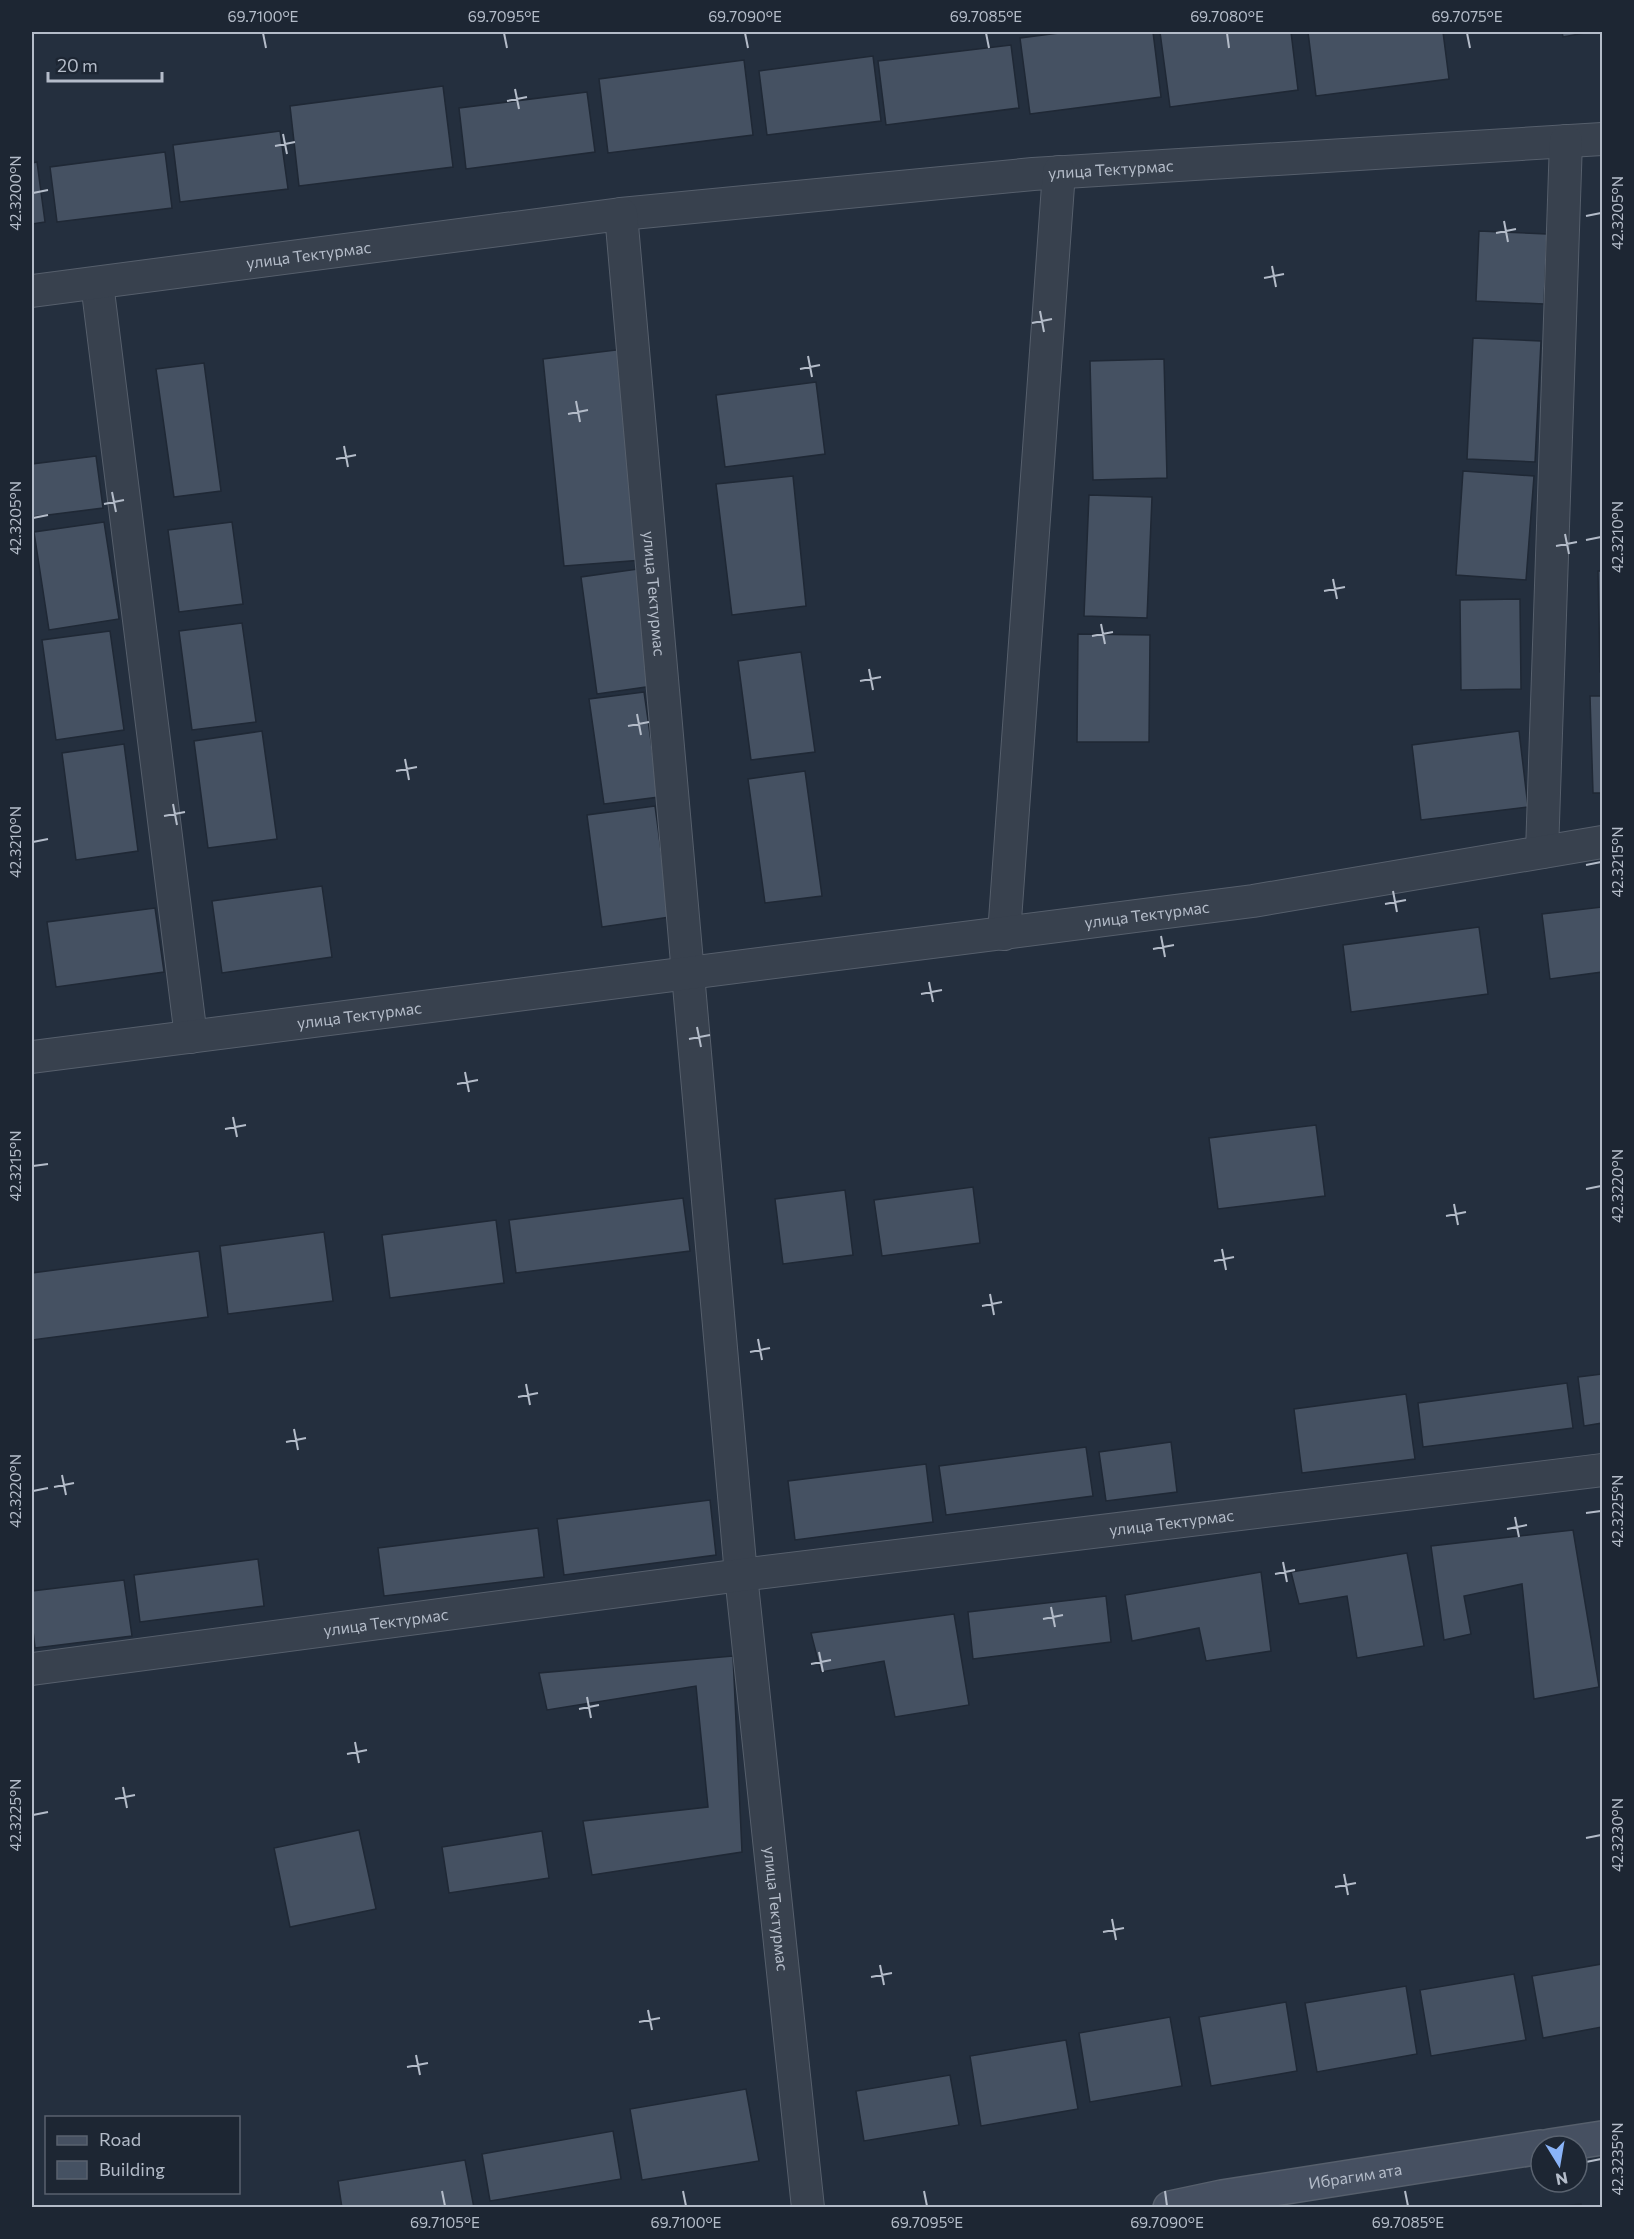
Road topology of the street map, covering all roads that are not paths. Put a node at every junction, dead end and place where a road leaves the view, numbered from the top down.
1 (1602, 139) edge
2 (1566, 141) junction
3 (1059, 172) junction
4 (621, 214) junction
5 (97, 282) junction
6 (32, 291) edge
7 (1602, 842) edge
8 (1542, 852) junction
9 (1004, 934) junction
10 (688, 974) junction
11 (191, 1037) junction
12 (32, 1057) edge
13 (1602, 1470) edge
14 (741, 1575) junction
15 (32, 1669) edge
16 (1529, 2149) edge
17 (1222, 2202) edge
18 (808, 2208) edge
19 (1170, 2208) edge

1 - 2 street, улица Тектурмас
2 - 3 street, улица Тектурмас
2 - 8 street
3 - 4 street, улица Тектурмас
3 - 9 street
4 - 5 street, улица Тектурмас
4 - 10 street, улица Тектурмас
5 - 6 street, улица Тектурмас
5 - 11 street
7 - 8 street, улица Тектурмас
8 - 9 street, улица Тектурмас
9 - 10 street, улица Тектурмас
10 - 11 street, улица Тектурмас
10 - 14 street, улица Тектурмас
11 - 12 street, улица Тектурмас
13 - 14 street, улица Тектурмас
14 - 15 street, улица Тектурмас
14 - 18 street, улица Тектурмас
16 - 17 street, Ибрагим ата
17 - 19 street, Ибрагим ата

